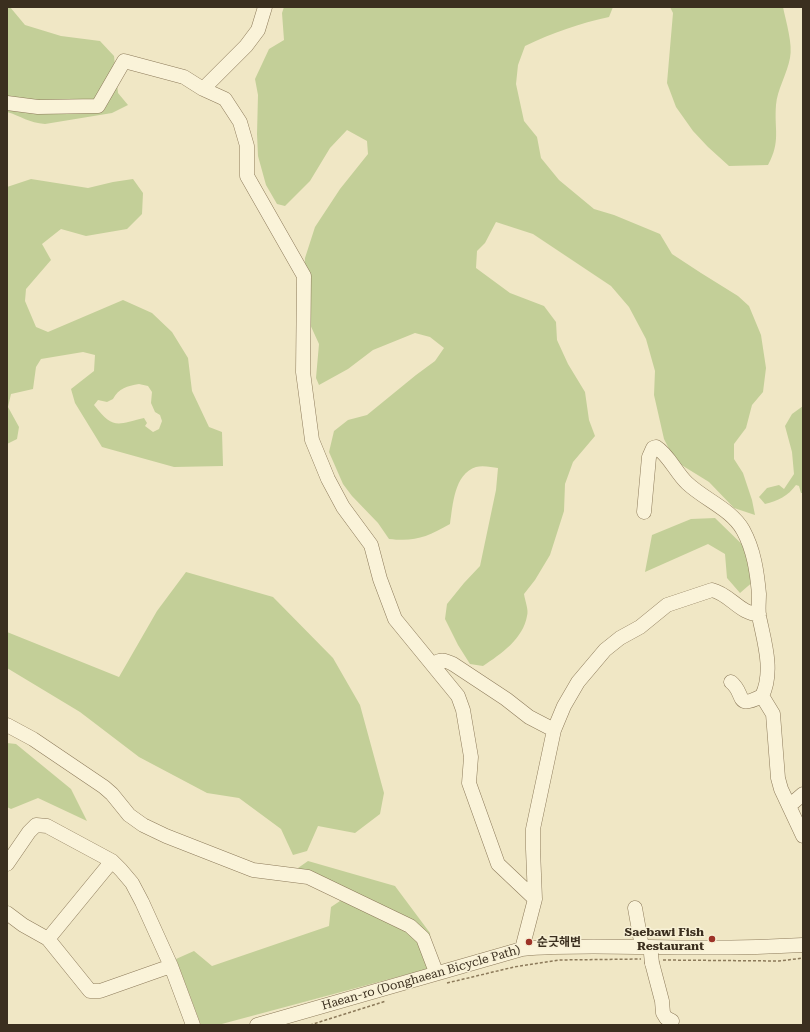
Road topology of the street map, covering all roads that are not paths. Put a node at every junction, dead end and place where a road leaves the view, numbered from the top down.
1 (265, 7) edge
2 (203, 89) junction
3 (7, 103) edge
4 (644, 512) dead end
5 (759, 614) junction
6 (433, 664) junction
7 (731, 682) dead end
8 (762, 696) junction
9 (7, 725) edge
10 (554, 730) junction
11 (803, 794) edge
12 (789, 806) junction
13 (803, 836) edge
14 (112, 861) junction
15 (7, 864) edge
16 (535, 899) junction
17 (635, 908) dead end
18 (7, 913) edge
19 (48, 939) junction
20 (803, 945) edge
21 (522, 949) junction
22 (650, 955) junction
23 (171, 966) junction
24 (436, 972) junction
25 (672, 1021) dead end
26 (193, 1025) edge
27 (257, 1025) edge

1 - 2 street
2 - 3 street
2 - 6 street
4 - 5 street
5 - 8 street
5 - 10 street
6 - 10 street
6 - 16 street
7 - 8 street
8 - 12 street
9 - 24 street
10 - 16 street
11 - 12 street
12 - 13 street
14 - 15 street
14 - 19 street
14 - 23 street
16 - 21 street
17 - 22 street
18 - 19 street
19 - 23 street
20 - 22 street, Haean-ro (Donghaean Bicycle Path)
21 - 22 street, Haean-ro (Donghaean Bicycle Path)
21 - 24 street, Haean-ro (Donghaean Bicycle Path)
22 - 25 street
23 - 26 street
24 - 27 street, Haean-ro (Donghaean Bicycle Path)

